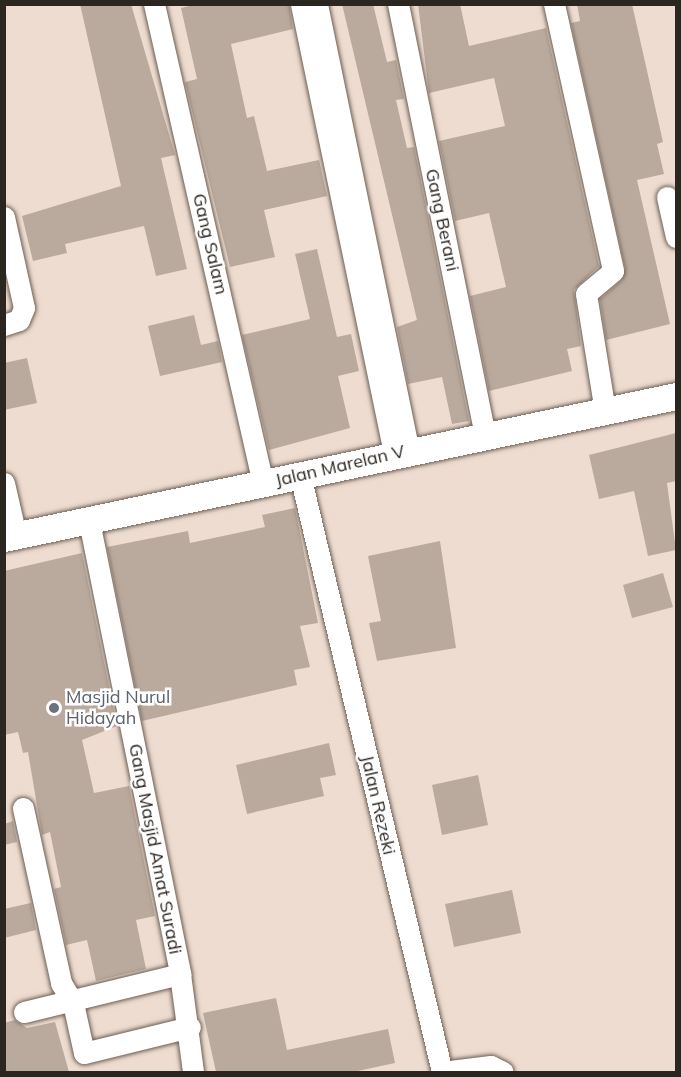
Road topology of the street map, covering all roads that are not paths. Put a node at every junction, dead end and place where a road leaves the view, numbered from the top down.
1 (154, 4) edge
2 (301, 4) edge
3 (317, 4) edge
4 (398, 4) edge
5 (554, 4) edge
6 (667, 197) dead end
7 (4, 217) edge
8 (676, 237) edge
9 (4, 325) edge
10 (676, 396) edge
11 (605, 411) junction
12 (485, 436) junction
13 (401, 453) junction
14 (300, 475) junction
15 (4, 483) edge
16 (263, 483) junction
17 (89, 521) junction
18 (10, 537) edge
19 (23, 808) dead end
20 (180, 974) junction
21 (73, 1003) junction
22 (24, 1012) dead end
23 (190, 1027) junction
24 (194, 1072) edge
25 (440, 1072) edge
26 (503, 1072) edge

1 - 16 street, Gang Salam
2 - 13 street
3 - 13 street
4 - 12 street, Gang Berani
5 - 11 street
6 - 8 street
7 - 9 street
10 - 11 street, Jalan Marelan V
11 - 12 street, Jalan Marelan V
12 - 13 street, Jalan Marelan V
13 - 14 street, Jalan Marelan V
14 - 16 street, Jalan Marelan V
14 - 25 street, Jalan Rezeki
15 - 18 street
16 - 17 street, Jalan Marelan V
17 - 18 street, Jalan Marelan V
17 - 20 street, Gang Masjid Amat Suradi
19 - 21 street
20 - 21 street
20 - 23 street, Gang Masjid Amat Suradi
21 - 22 street
21 - 23 street
23 - 24 street, Gang Masjid Amat Suradi
25 - 26 street, Jalan Rezeki

